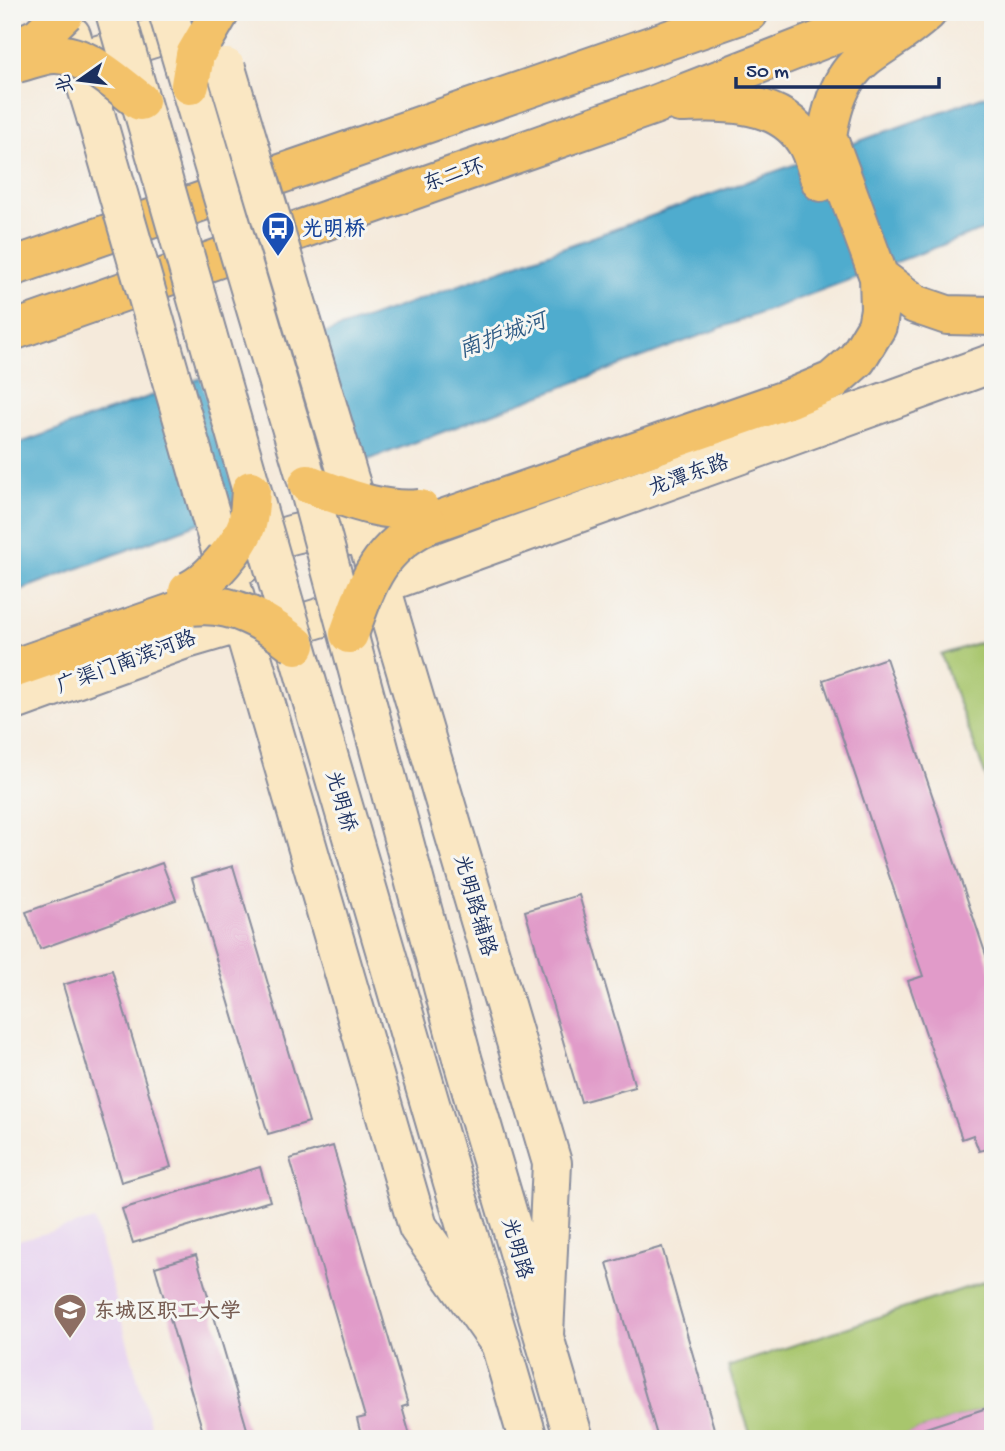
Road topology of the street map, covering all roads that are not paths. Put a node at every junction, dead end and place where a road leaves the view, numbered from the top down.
1 (63, 12) edge
2 (115, 12) edge
3 (169, 12) edge
4 (749, 12) edge
5 (893, 12) edge
6 (927, 12) edge
7 (215, 15) edge
8 (713, 21) edge
9 (14, 56) edge
10 (80, 61) junction
11 (190, 85) junction
12 (140, 101) junction
13 (654, 105) junction
14 (817, 139) junction
15 (12, 267) edge
16 (868, 280) junction
17 (993, 316) edge
18 (12, 331) edge
19 (993, 363) edge
20 (308, 484) junction
21 (251, 490) junction
22 (424, 517) junction
23 (369, 543) junction
24 (228, 583) junction
25 (382, 584) junction
26 (190, 598) junction
27 (241, 623) junction
28 (349, 634) junction
29 (296, 645) junction
30 (12, 652) edge
31 (12, 668) edge
32 (12, 702) edge
33 (419, 1064) joint
34 (544, 1335) junction
35 (501, 1345) junction
36 (528, 1439) edge
37 (574, 1439) edge

1 - 9 highway, bridge
1 - 10 street
2 - 12 street, 光明桥, bridge
3 - 11 street, bridge
4 - 8 highway
5 - 13 highway, 东二环
6 - 14 highway
7 - 10 street
7 - 11 highway, bridge
7 - 23 street, 光明路辅路, bridge
8 - 15 highway
9 - 12 highway, bridge
10 - 24 street, bridge
11 - 20 street, bridge
12 - 21 street, 光明桥, bridge
13 - 14 highway
13 - 18 highway, 东二环
14 - 16 highway
16 - 17 highway
16 - 22 highway
19 - 25 street, 龙潭东路
20 - 22 highway, bridge
20 - 28 street, bridge
21 - 26 highway, bridge
21 - 29 street, 光明桥, bridge
22 - 28 highway, bridge
23 - 24 street
23 - 25 street, 光明路辅路
24 - 27 street
25 - 27 street
25 - 34 street, 光明路辅路
26 - 29 highway, bridge
26 - 30 highway
26 - 31 highway
27 - 32 street, 广渠门南滨河路
27 - 35 street
28 - 34 street, 光明路, bridge
29 - 33 street, 光明桥
33 - 35 street, 光明路
34 - 37 street, 光明路
35 - 36 street, 光明路

